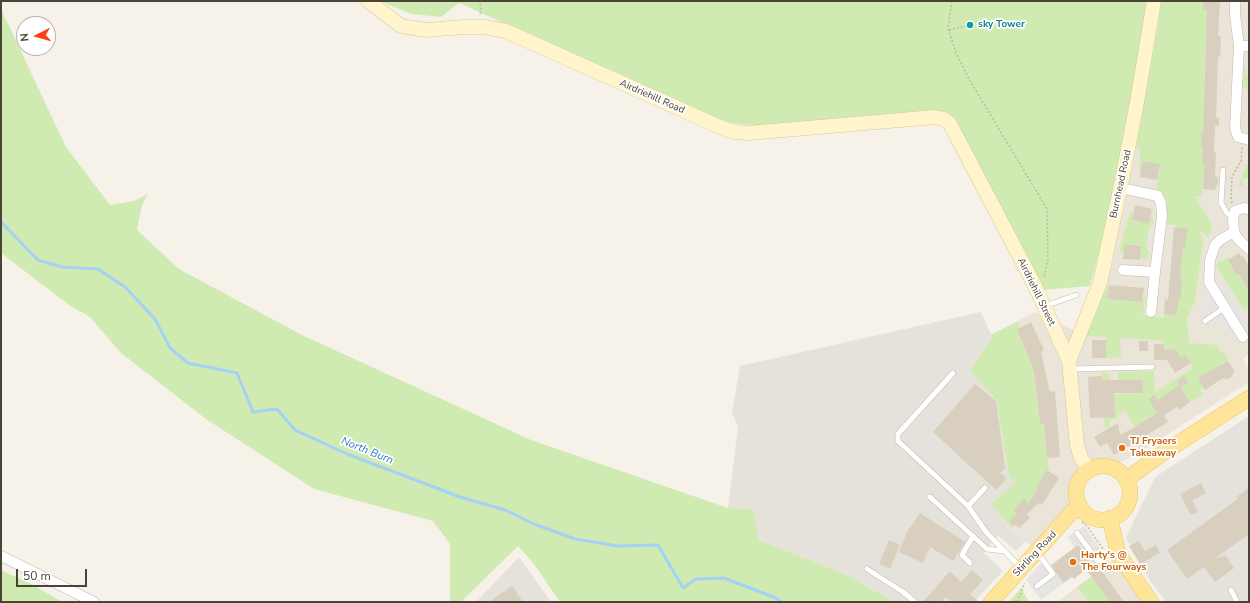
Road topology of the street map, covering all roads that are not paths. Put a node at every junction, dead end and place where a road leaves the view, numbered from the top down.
1 (368, 1) edge
2 (1154, 1) edge
3 (1235, 1) edge
4 (1244, 46) edge
5 (950, 124) joint
6 (1246, 139) edge
7 (1223, 170) dead end
8 (1121, 188) junction
9 (1249, 209) edge
10 (1234, 214) junction
11 (1234, 232) junction
12 (1249, 249) edge
13 (1123, 270) dead end
14 (1155, 272) junction
15 (1076, 294) dead end
16 (1044, 307) junction
17 (1224, 308) junction
18 (1152, 312) dead end
19 (1205, 321) dead end
20 (1243, 337) dead end
21 (1070, 365) junction
22 (1152, 367) dead end
23 (953, 373) dead end
24 (1249, 398) edge
25 (1090, 470) junction
26 (1127, 479) junction
27 (985, 488) dead end
28 (930, 497) dead end
29 (968, 506) junction
30 (1076, 510) junction
31 (1110, 518) junction
32 (1077, 533) dead end
33 (973, 536) junction
34 (1004, 551) junction
35 (1037, 551) junction
36 (1112, 552) junction
37 (1, 556) edge
38 (970, 563) dead end
39 (1021, 568) junction
40 (867, 569) dead end
41 (1037, 586) dead end
42 (1231, 590) dead end
43 (94, 602) edge
44 (915, 602) edge
45 (991, 602) edge
46 (1151, 602) edge
47 (1237, 602) edge

1 - 5 street, Airdriehill Road
2 - 8 street, Burnhead Road
3 - 4 street
4 - 6 street
5 - 16 street, Airdriehill Street
7 - 10 lane
8 - 14 street
8 - 21 street, Burnhead Road
9 - 10 street
10 - 11 street
11 - 12 street
11 - 17 street
13 - 14 street
14 - 18 street
15 - 16 lane
16 - 21 street, Airdriehill Street
17 - 19 lane
17 - 20 street
21 - 22 lane
21 - 25 street, Airdriehill Street
23 - 29 lane
24 - 26 main road
25 - 26 main road
25 - 30 main road
26 - 31 main road
27 - 29 lane
28 - 33 lane
29 - 34 lane
30 - 31 main road
30 - 35 main road, Stirling Road
31 - 36 main road
32 - 36 lane
33 - 34 lane
33 - 38 lane
34 - 39 lane
35 - 39 main road, Stirling Road
35 - 41 lane
36 - 46 main road
37 - 43 street
39 - 45 main road, Stirling Road
40 - 44 lane
42 - 47 lane

